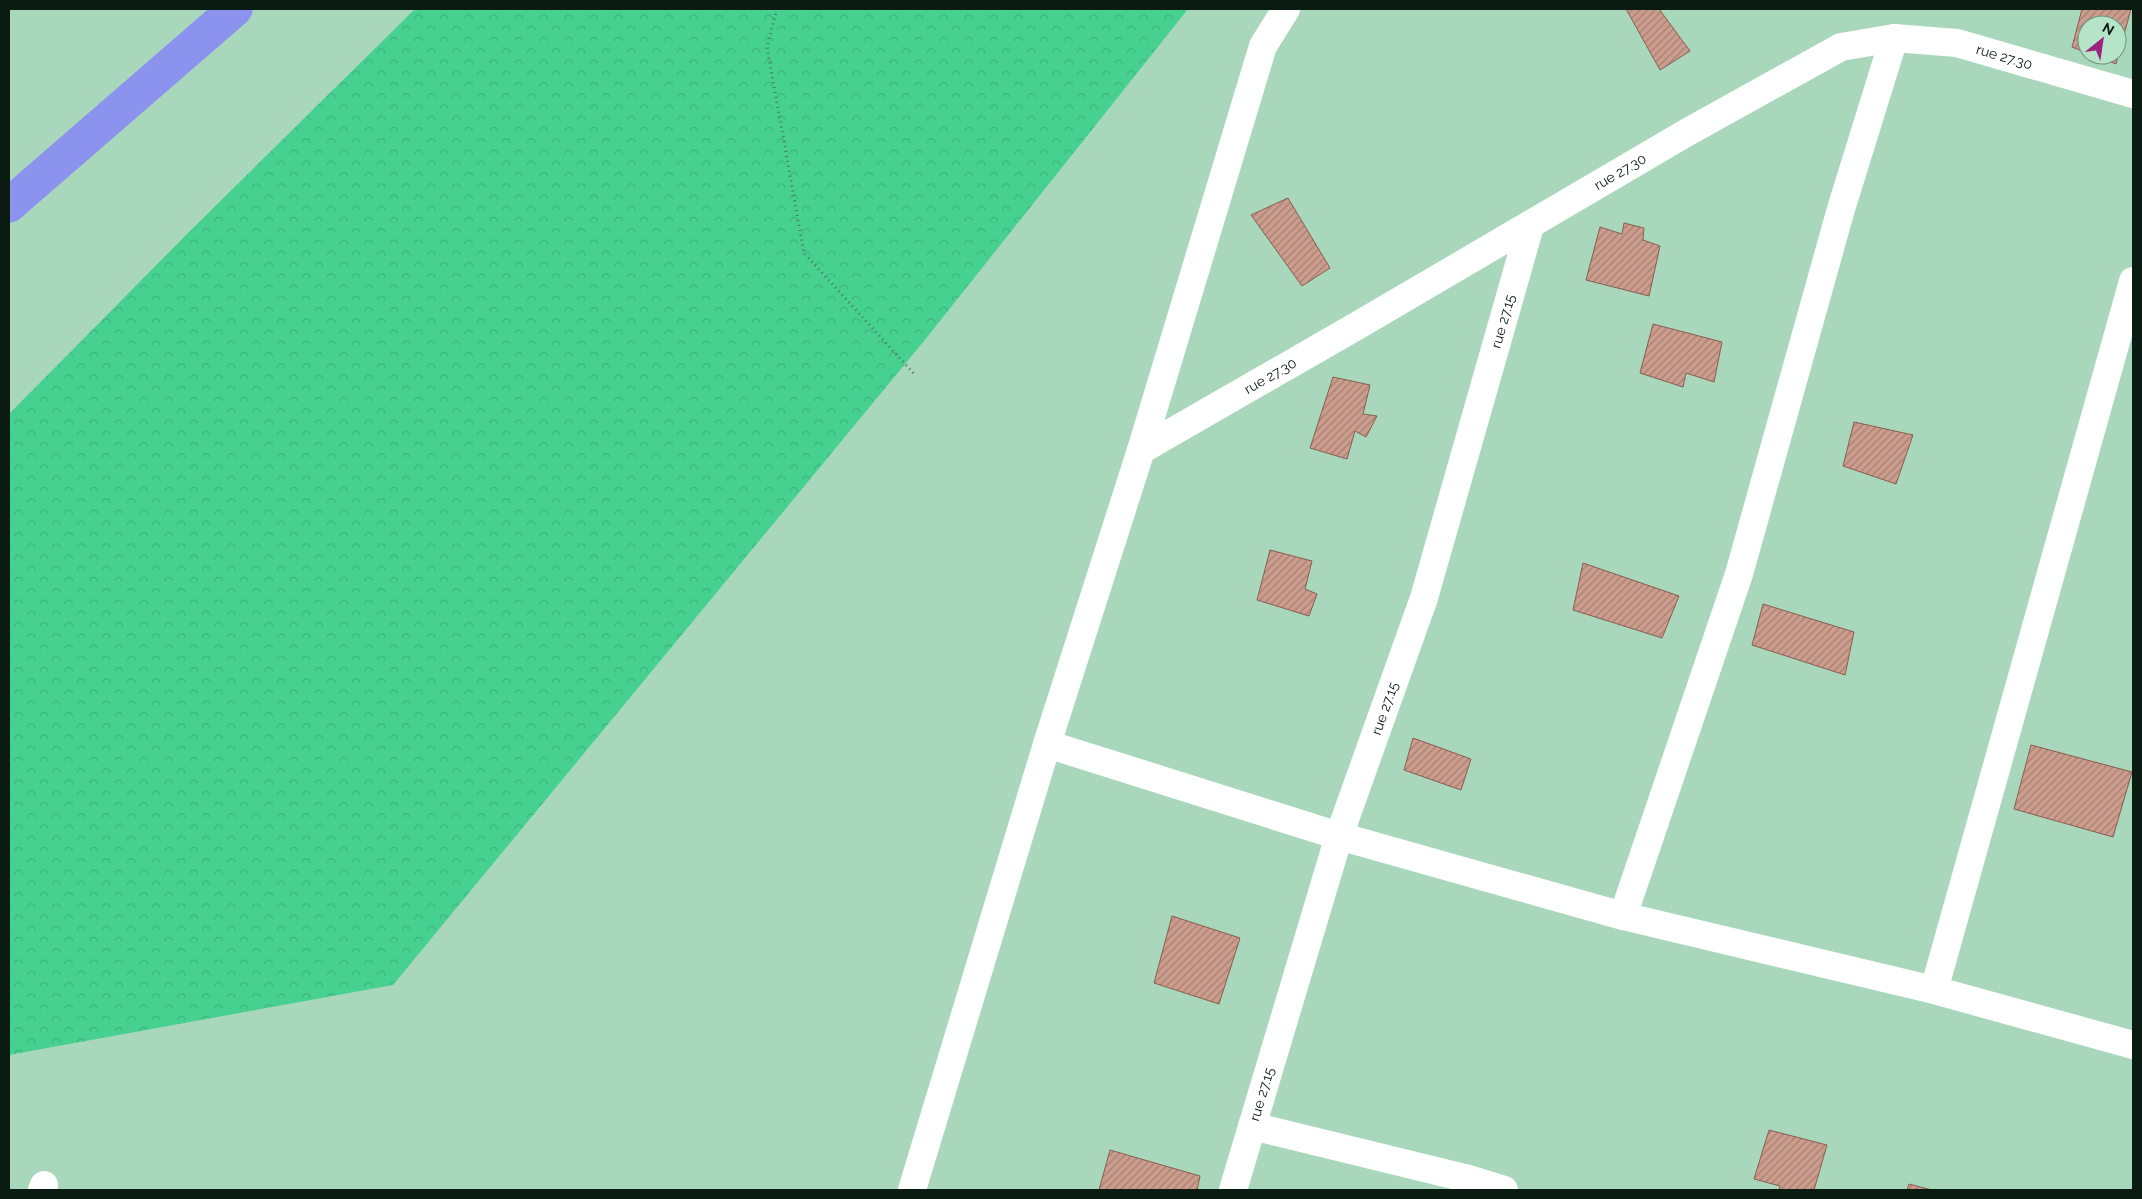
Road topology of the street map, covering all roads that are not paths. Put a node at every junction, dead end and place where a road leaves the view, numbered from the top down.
1 (1285, 10) edge
2 (1894, 38) junction
3 (2133, 94) edge
4 (1530, 226) junction
5 (2133, 281) edge
6 (1141, 450) junction
7 (1047, 744) junction
8 (1339, 836) junction
9 (1623, 916) junction
10 (1934, 990) junction
11 (2133, 1045) edge
12 (1252, 1126) junction
13 (912, 1190) edge
14 (1233, 1190) edge
15 (1504, 1190) edge

1 - 6 street
2 - 3 street, rue 27.30
2 - 4 street, rue 27.30
2 - 9 street
4 - 6 street, rue 27.30
4 - 8 street, rue 27.15
5 - 10 street
6 - 7 street
7 - 8 street
7 - 13 street
8 - 9 street
8 - 12 street, rue 27.15
9 - 10 street
10 - 11 street
12 - 14 street, rue 27.15
12 - 15 street

